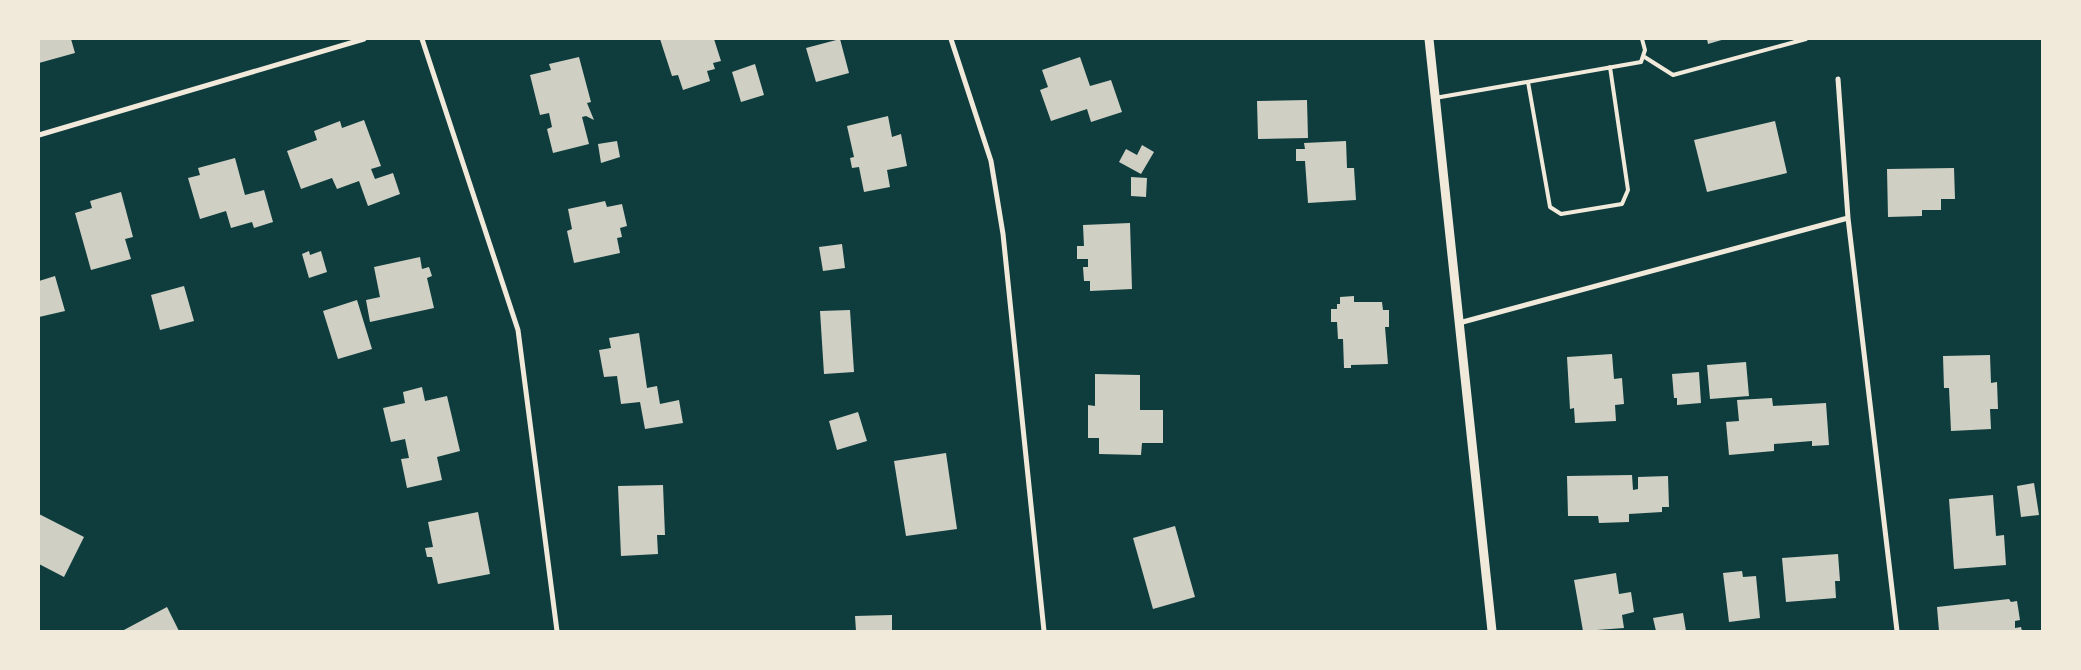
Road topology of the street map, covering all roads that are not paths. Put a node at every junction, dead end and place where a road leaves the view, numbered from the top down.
1 (364, 39) edge
2 (422, 39) edge
3 (951, 39) edge
4 (1429, 39) edge
5 (1642, 39) edge
6 (1806, 39) edge
7 (1643, 56) junction
8 (1610, 67) junction
9 (1838, 79) dead end
10 (1528, 82) junction
11 (1435, 98) junction
12 (39, 135) edge
13 (1848, 218) junction
14 (1459, 323) junction
15 (557, 631) edge
16 (1044, 631) edge
17 (1492, 631) edge
18 (1897, 631) edge

1 - 12 street
2 - 15 street
3 - 16 street
4 - 11 street
5 - 7 lane
6 - 7 lane
7 - 8 lane
8 - 10 lane
8 - 10 lane
9 - 13 street
10 - 11 lane
11 - 14 street
13 - 14 street
13 - 18 street
14 - 17 street

